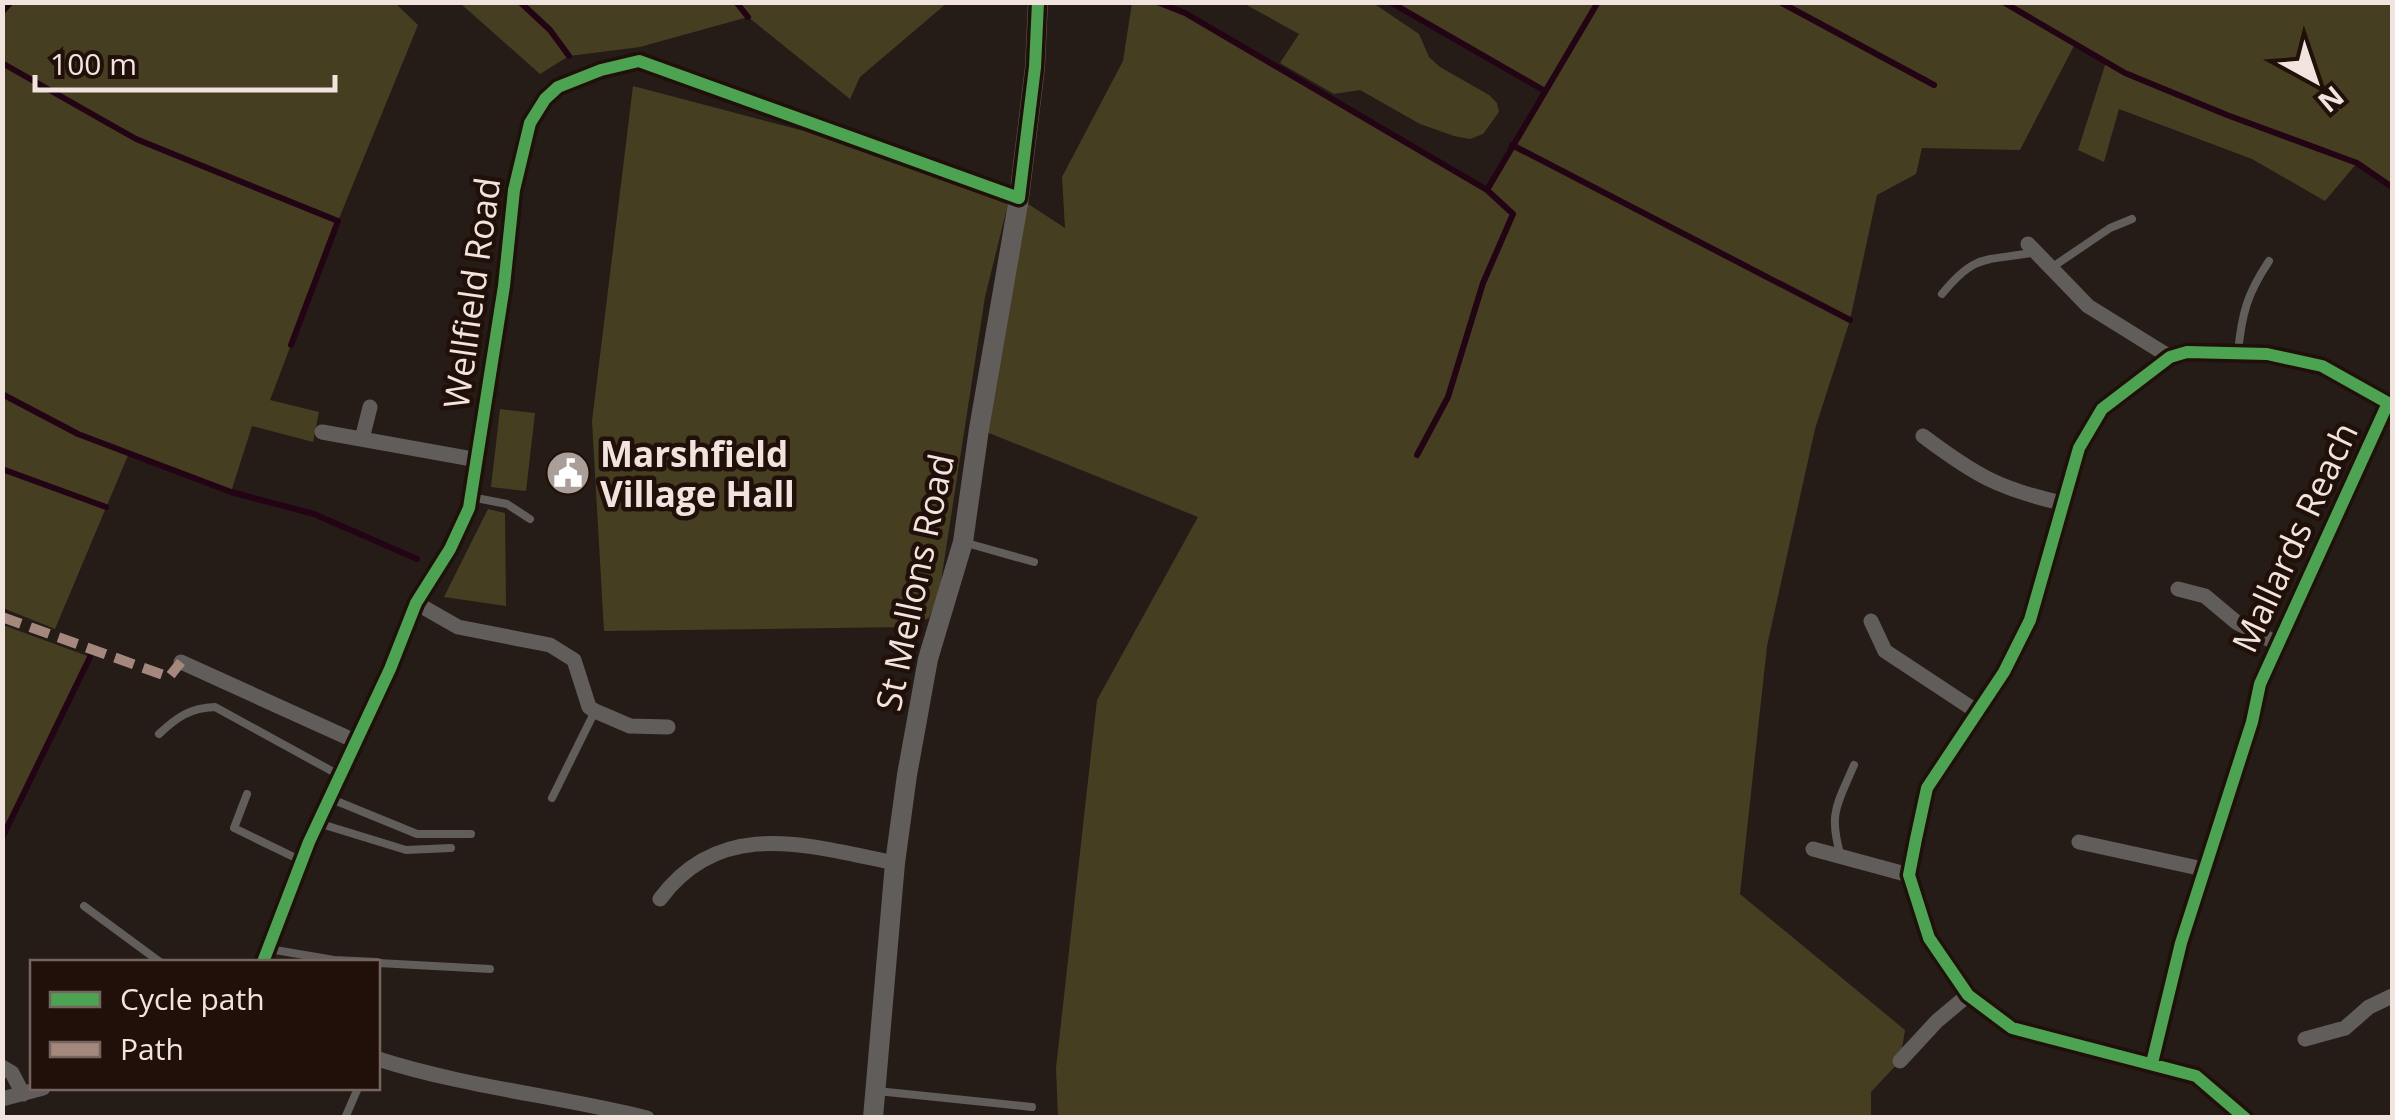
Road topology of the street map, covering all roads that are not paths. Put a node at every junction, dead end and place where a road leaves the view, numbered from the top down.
1 (1038, 2) edge
2 (1019, 198) junction
3 (2132, 219) dead end
4 (2032, 248) joint
5 (2269, 261) dead end
6 (2051, 268) junction
7 (1942, 294) dead end
8 (2238, 352) junction
9 (2170, 357) junction
10 (370, 407) dead end
11 (322, 432) dead end
12 (1923, 436) dead end
13 (362, 439) junction
14 (478, 460) junction
15 (471, 497) junction
16 (2062, 503) junction
17 (530, 520) dead end
18 (963, 542) junction
19 (1034, 562) dead end
20 (2178, 589) dead end
21 (416, 603) junction
22 (1871, 621) dead end
23 (2278, 644) junction
24 (181, 662) dead end
25 (594, 710) junction
26 (1979, 713) junction
27 (668, 726) dead end
28 (159, 734) dead end
29 (355, 741) junction
30 (1854, 765) dead end
31 (339, 775) junction
32 (247, 794) dead end
33 (329, 798) junction
34 (552, 798) dead end
35 (318, 824) junction
36 (472, 834) dead end
37 (2079, 842) dead end
38 (451, 848) dead end
39 (1813, 849) dead end
40 (1841, 857) junction
41 (302, 862) junction
42 (895, 863) junction
43 (2203, 869) junction
44 (1909, 875) junction
45 (660, 899) dead end
46 (84, 906) dead end
47 (266, 956) edge
48 (157, 960) edge
49 (334, 960) edge
50 (380, 962) edge
51 (490, 969) dead end
52 (1968, 995) junction
53 (2392, 996) edge
54 (2305, 1039) dead end
55 (380, 1059) edge
56 (1900, 1061) dead end
57 (2152, 1063) junction
58 (2, 1066) edge
59 (36, 1090) edge
60 (357, 1090) edge
61 (874, 1091) junction
62 (23, 1094) junction
63 (2, 1099) edge
64 (1032, 1107) dead end
65 (610, 1109) junction
66 (344, 1118) edge
67 (594, 1118) edge
68 (647, 1118) edge
69 (873, 1118) edge
70 (2245, 1118) edge

1 - 2 street, St Mellons Road
2 - 14 street, Wellfield Road
2 - 18 street, St Mellons Road
3 - 6 lane
4 - 6 street
4 - 7 lane
5 - 8 lane
6 - 9 street
8 - 9 street, Mallards Reach
8 - 23 street, Mallards Reach
9 - 16 street
10 - 13 street
11 - 13 street
12 - 16 street
13 - 14 street
14 - 15 street, Wellfield Road
15 - 17 lane
15 - 21 street, Wellfield Road
16 - 26 street
18 - 19 lane
18 - 42 street, St Mellons Road
20 - 23 street, Mallards Reach
21 - 25 street
21 - 29 street, Wellfield Road
22 - 26 street
23 - 43 street, Mallards Reach
24 - 29 street
25 - 27 street
25 - 34 lane
26 - 44 street
28 - 31 lane
29 - 31 street, Wellfield Road
30 - 40 lane
31 - 33 street, Wellfield Road
32 - 41 lane
33 - 35 street, Wellfield Road
33 - 36 lane
35 - 38 lane
35 - 41 street, Wellfield Road
37 - 43 street
39 - 40 street
40 - 44 street
41 - 47 street, Wellfield Road
42 - 45 street
42 - 61 street, St Mellons Road
43 - 57 street, Mallards Reach
44 - 52 street
46 - 48 lane
47 - 49 lane
50 - 51 lane
52 - 56 street
52 - 57 street
53 - 54 street
55 - 65 street
57 - 70 street
58 - 62 street
59 - 62 street
60 - 66 lane
61 - 64 lane
61 - 69 street, St Mellons Road
62 - 63 street
65 - 67 street
65 - 68 street

